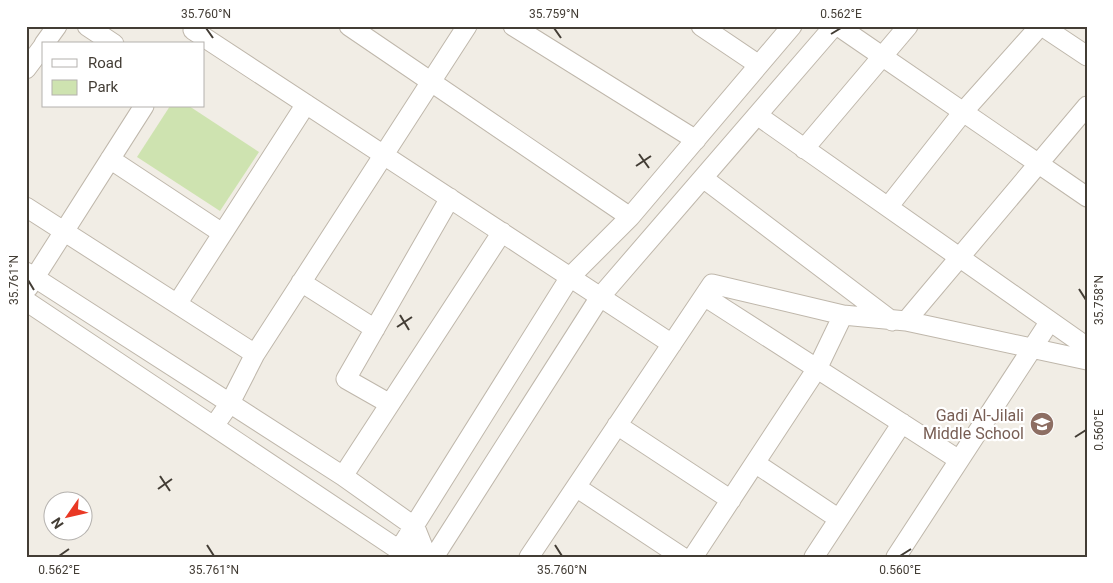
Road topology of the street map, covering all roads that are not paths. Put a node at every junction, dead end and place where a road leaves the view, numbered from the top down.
1 (57, 26) edge
2 (87, 26) edge
3 (349, 26) edge
4 (467, 26) edge
5 (513, 26) edge
6 (701, 26) edge
7 (792, 26) edge
8 (836, 26) edge
9 (908, 26) edge
10 (1041, 26) edge
11 (191, 33) edge
12 (45, 42) edge
13 (111, 42) edge
14 (42, 47) edge
15 (881, 56) junction
16 (1087, 56) edge
17 (759, 65) junction
18 (26, 69) edge
19 (431, 82) junction
20 (306, 104) junction
21 (1087, 106) edge
22 (143, 108) edge
23 (963, 112) junction
24 (757, 116) junction
25 (696, 140) junction
26 (804, 149) junction
27 (383, 155) junction
28 (110, 159) junction
29 (1037, 163) junction
30 (703, 178) junction
31 (1087, 197) edge
32 (450, 198) junction
33 (26, 207) edge
34 (888, 207) junction
35 (630, 217) junction
36 (64, 231) junction
37 (502, 232) junction
38 (222, 233) junction
39 (958, 257) junction
40 (570, 277) junction
41 (29, 280) edge
42 (301, 282) junction
43 (704, 296) junction
44 (600, 297) junction
45 (26, 301) edge
46 (177, 304) junction
47 (843, 315) junction
48 (900, 321) junction
49 (1050, 321) junction
50 (375, 329) junction
51 (672, 344) junction
52 (1087, 347) edge
53 (1033, 348) junction
54 (255, 354) junction
55 (1087, 360) edge
56 (818, 367) junction
57 (230, 403) junction
58 (390, 404) junction
59 (902, 423) junction
60 (618, 425) junction
61 (214, 426) junction
62 (959, 460) junction
63 (755, 463) junction
64 (343, 476) junction
65 (576, 487) junction
66 (730, 500) junction
67 (839, 519) junction
68 (415, 527) junction
69 (406, 553) edge
70 (427, 557) edge
71 (434, 557) edge
72 (529, 557) edge
73 (682, 557) edge
74 (693, 557) edge
75 (814, 557) edge
76 (896, 557) edge

1 - 12 street
2 - 13 street
3 - 19 street
4 - 19 street
5 - 25 street
6 - 17 street
7 - 17 street
8 - 15 street
8 - 24 street
9 - 15 street
10 - 16 street
10 - 23 street
11 - 20 street
14 - 18 street
15 - 23 street
15 - 26 street
17 - 25 street
19 - 27 street
19 - 35 street
20 - 27 street
20 - 38 street
21 - 29 street
22 - 28 street
23 - 29 street
23 - 34 street
24 - 26 street
24 - 30 street
25 - 35 street
26 - 34 street
27 - 32 street
27 - 42 street
28 - 36 street
28 - 38 street
29 - 31 street
29 - 39 street
30 - 44 street
30 - 48 street
32 - 37 street
32 - 50 street
33 - 36 street
34 - 39 street
35 - 40 street
36 - 41 street
36 - 46 street
37 - 40 street
37 - 58 street
38 - 46 street
39 - 48 street
39 - 49 street
40 - 44 street
40 - 68 street
41 - 57 street
42 - 50 street
42 - 54 street
43 - 47 street
43 - 51 street
43 - 56 street
44 - 51 street
44 - 71 street
45 - 61 street
46 - 54 street
47 - 48 street
47 - 56 street
48 - 53 street
49 - 52 street
49 - 53 street
50 - 58 street
51 - 60 street
53 - 55 street
53 - 62 street
54 - 57 street
56 - 59 street
56 - 63 street
57 - 61 street
57 - 64 street
58 - 64 street
59 - 62 street
59 - 67 street
60 - 65 street
60 - 66 street
61 - 69 street
62 - 76 street
63 - 66 street
63 - 67 street
64 - 68 street
65 - 72 street
65 - 73 street
66 - 74 street
67 - 75 street
68 - 69 street
68 - 70 street

